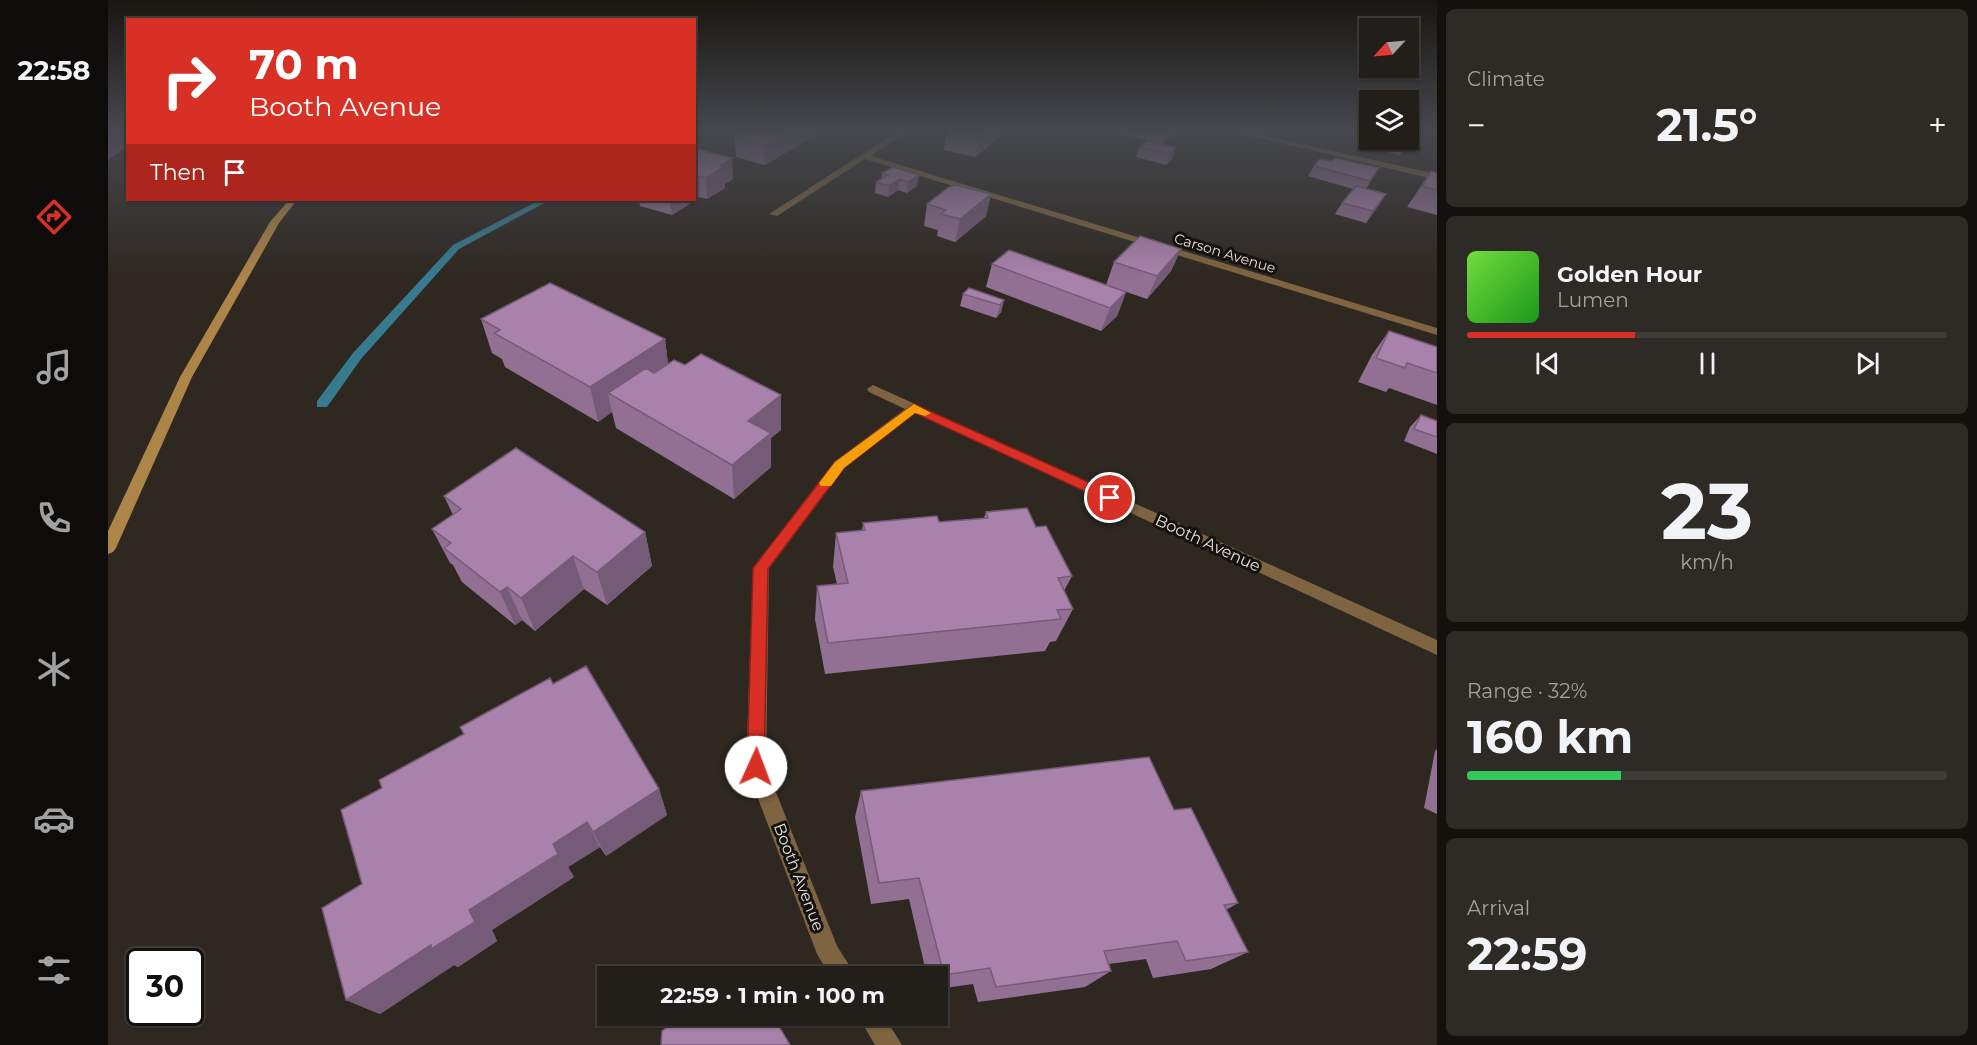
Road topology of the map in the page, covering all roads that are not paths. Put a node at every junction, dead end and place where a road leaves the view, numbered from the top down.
1 (831, 179) edge
2 (937, 179) edge
3 (291, 201) edge
4 (774, 214) dead end
5 (1437, 333) edge
6 (873, 389) dead end
7 (914, 408) junction
8 (108, 548) edge
9 (1437, 648) edge
10 (837, 966) edge
11 (877, 1026) edge
12 (890, 1045) edge

1 - 4 street
2 - 5 street, Carson Avenue
3 - 8 main road
6 - 7 street, Booth Avenue
7 - 9 street, Booth Avenue
7 - 10 street, Booth Avenue
11 - 12 street

